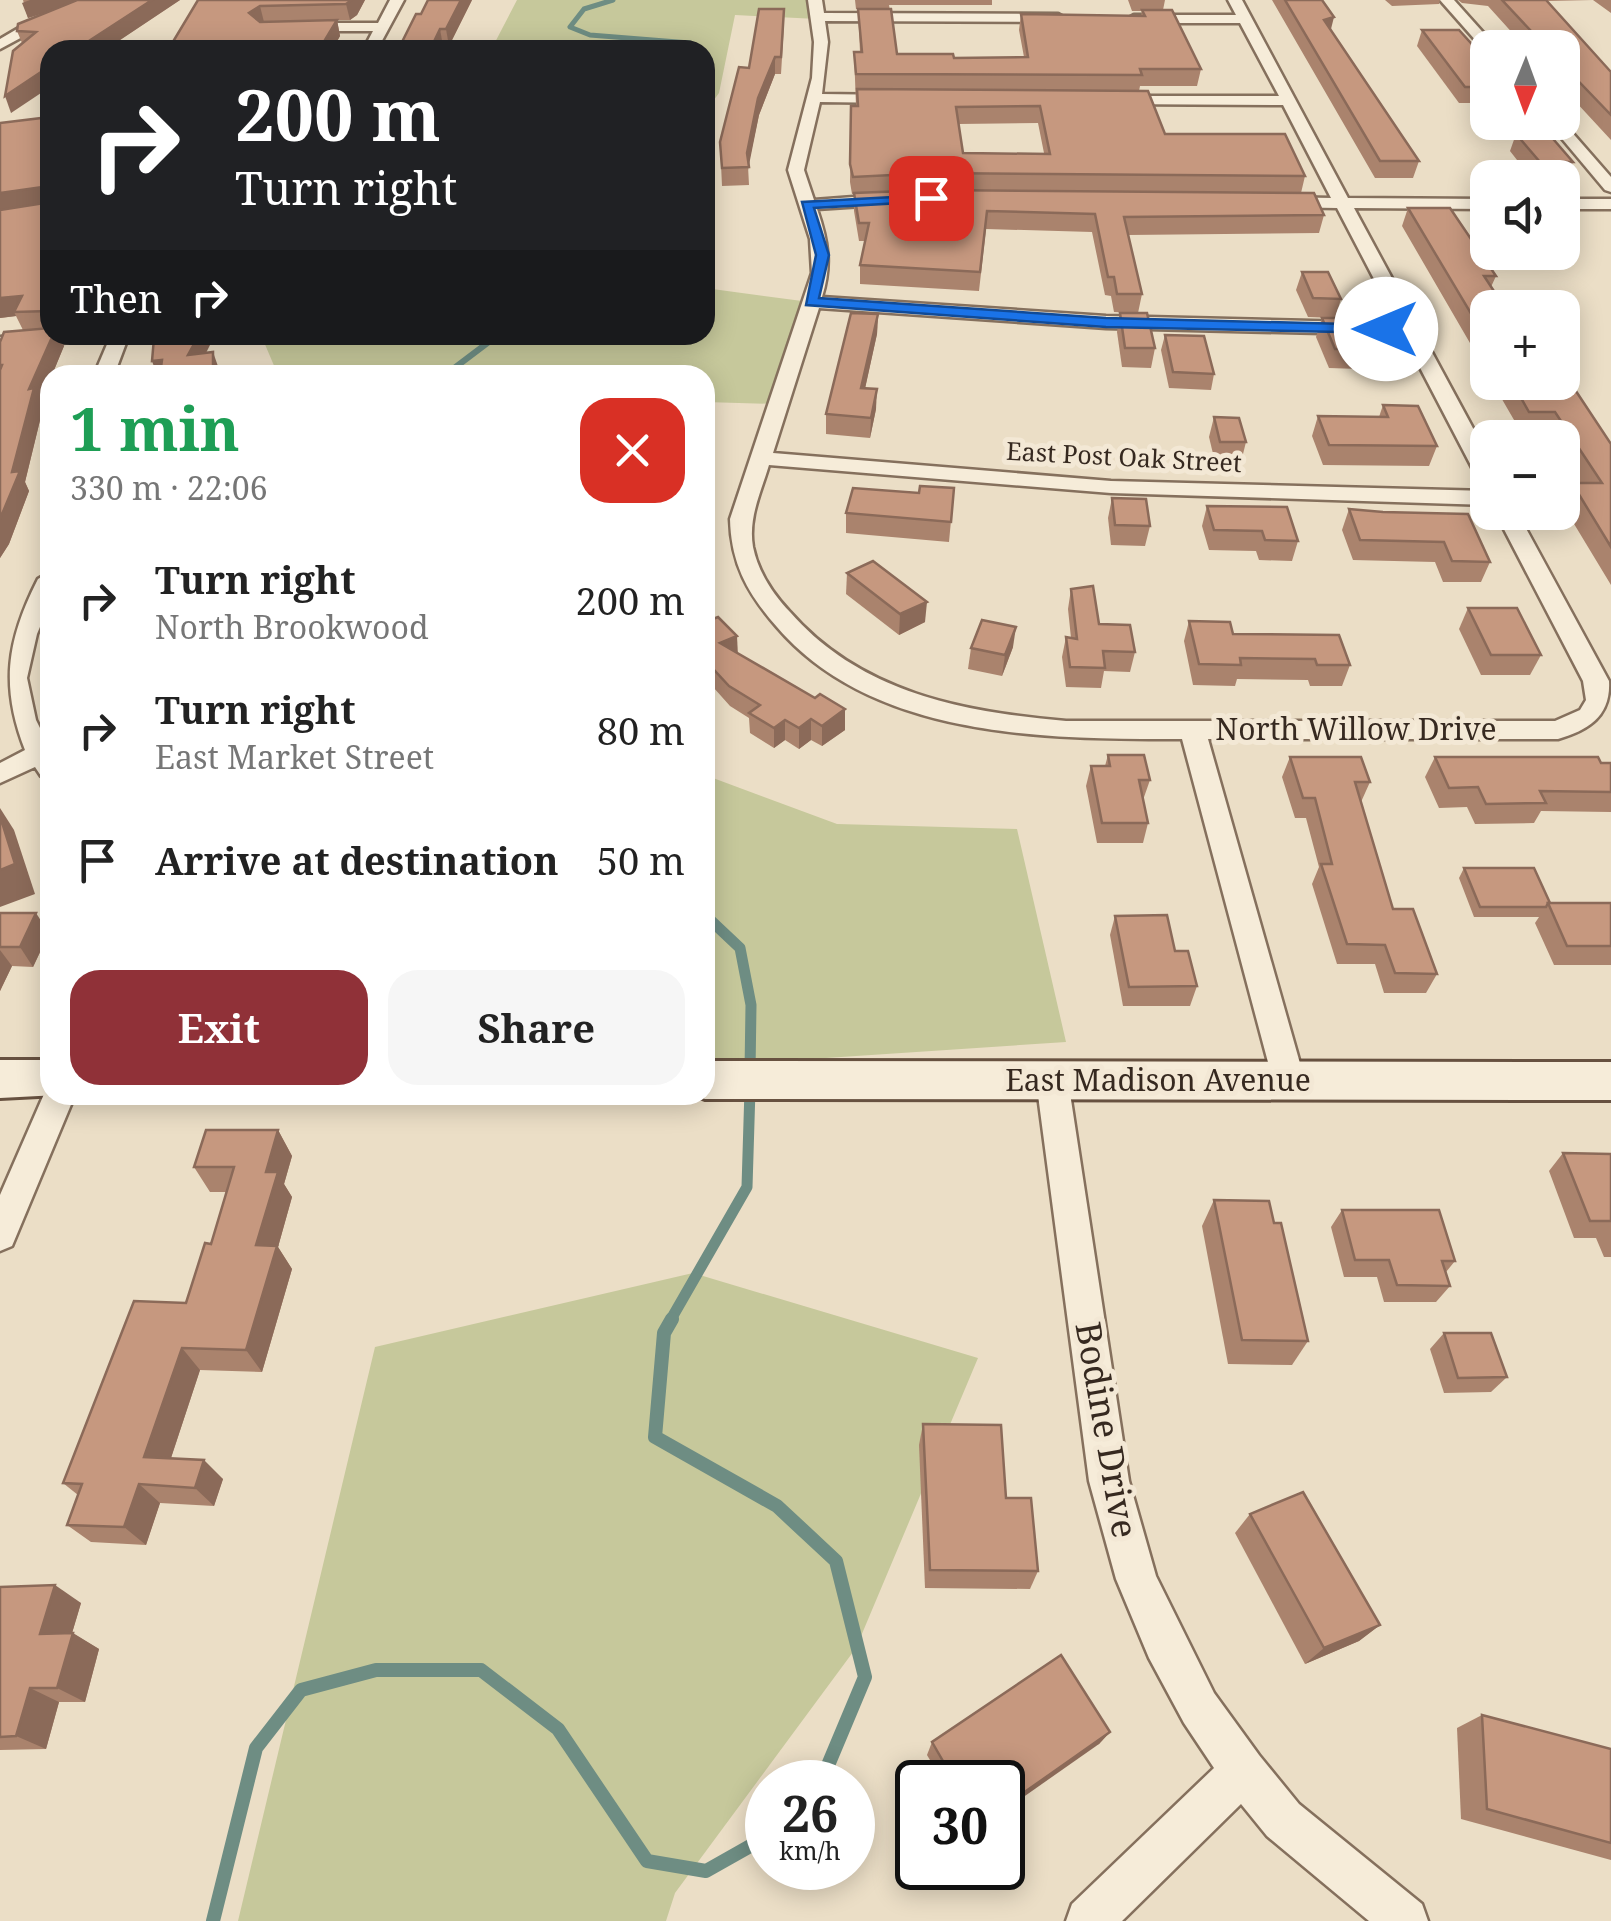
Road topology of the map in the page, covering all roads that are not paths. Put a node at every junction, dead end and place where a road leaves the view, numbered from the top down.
1 (110, 0) edge
2 (397, 0) edge
3 (815, 0) edge
4 (1235, 0) edge
5 (1446, 0) edge
6 (817, 17) junction
7 (1077, 18) edge
8 (1124, 19) edge
9 (1246, 19) junction
10 (281, 27) edge
11 (382, 27) junction
12 (1474, 30) edge
13 (375, 40) edge
14 (0, 45) edge
15 (815, 98) junction
16 (908, 99) edge
17 (1096, 100) edge
18 (1290, 101) junction
19 (1570, 140) edge
20 (1611, 188) edge
21 (910, 199) edge
22 (1264, 202) edge
23 (1343, 203) junction
24 (1470, 204) edge
25 (1580, 204) edge
26 (1611, 204) edge
27 (807, 205) junction
28 (811, 302) junction
29 (1409, 329) junction
30 (40, 339) edge
31 (0, 342) edge
32 (1470, 443) edge
33 (759, 458) junction
34 (1470, 497) edge
35 (1516, 530) edge
36 (40, 598) edge
37 (1193, 730) junction
38 (40, 761) edge
39 (40, 764) edge
40 (0, 774) edge
41 (0, 1079) edge
42 (40, 1079) edge
43 (715, 1080) edge
44 (1052, 1080) junction
45 (1289, 1081) junction
46 (1611, 1081) edge
47 (55, 1105) edge
48 (0, 1235) edge
49 (1243, 1771) junction
50 (1089, 1921) edge
51 (1406, 1921) edge

1 - 14 street
2 - 11 street
3 - 6 street
4 - 9 street
5 - 12 street
6 - 7 street
6 - 15 street
8 - 9 street
9 - 18 street
10 - 11 street
11 - 13 street
15 - 16 street
15 - 27 street
17 - 18 street
18 - 23 street
19 - 20 street
21 - 27 street
22 - 23 street
23 - 24 street
23 - 29 street
25 - 26 street
27 - 28 street
28 - 29 street
28 - 33 street
29 - 32 street
30 - 31 street
33 - 34 street, East Post Oak Street
33 - 37 street
35 - 37 street, North Willow Drive
36 - 38 street
37 - 45 street, North Willow Drive
39 - 40 street
41 - 42 main road
43 - 44 main road, East Madison Avenue
44 - 45 main road, East Madison Avenue
44 - 49 street, Bodine Drive
45 - 46 main road, East Madison Avenue
47 - 48 street
49 - 50 street
49 - 51 street, Bodine Drive

